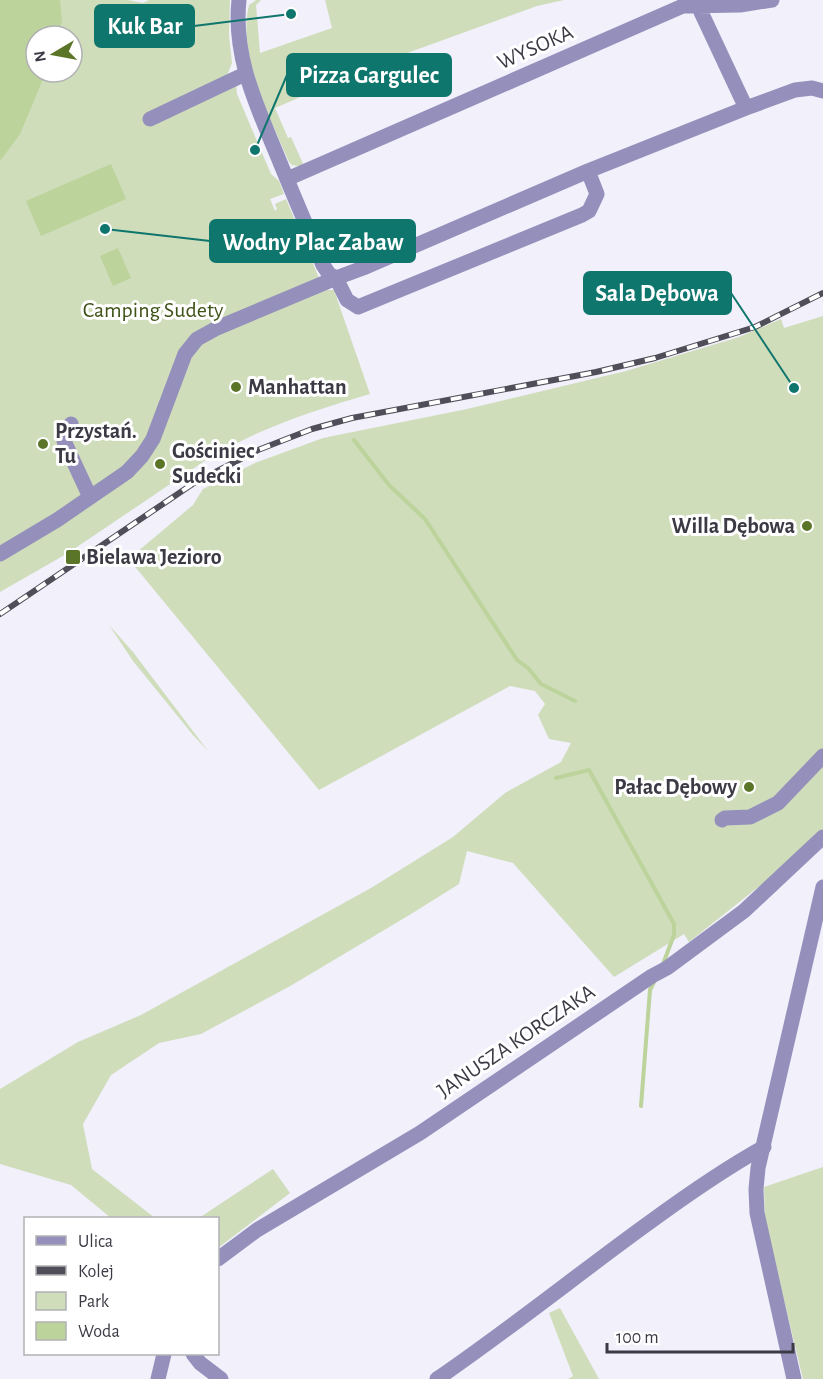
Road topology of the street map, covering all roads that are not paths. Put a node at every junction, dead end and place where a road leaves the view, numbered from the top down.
1 (239, 0) edge
2 (772, 0) edge
3 (699, 3) edge
4 (245, 74) junction
5 (823, 91) edge
6 (746, 108) junction
7 (150, 119) dead end
8 (588, 171) junction
9 (287, 179) junction
10 (336, 278) junction
11 (70, 424) dead end
12 (90, 497) junction
13 (0, 554) edge
14 (823, 756) edge
15 (722, 820) dead end
16 (823, 837) edge
17 (823, 852) edge
18 (806, 853) junction
19 (823, 887) edge
20 (764, 1147) junction
21 (219, 1258) edge
22 (164, 1355) edge
23 (194, 1355) edge
24 (158, 1379) edge
25 (221, 1379) edge
26 (437, 1379) edge
27 (794, 1379) edge

1 - 4 street
2 - 3 street, WYSOKA
3 - 6 street
3 - 9 street, WYSOKA
4 - 7 street
4 - 9 street
5 - 6 street
6 - 8 street
8 - 10 street
8 - 10 street
9 - 10 street
10 - 12 street
11 - 12 street
12 - 13 street
14 - 15 street
16 - 18 street, JANUSZA KORCZAKA
17 - 18 street
18 - 21 street, JANUSZA KORCZAKA
19 - 20 street
20 - 26 street
20 - 27 street
22 - 24 street
23 - 25 street

